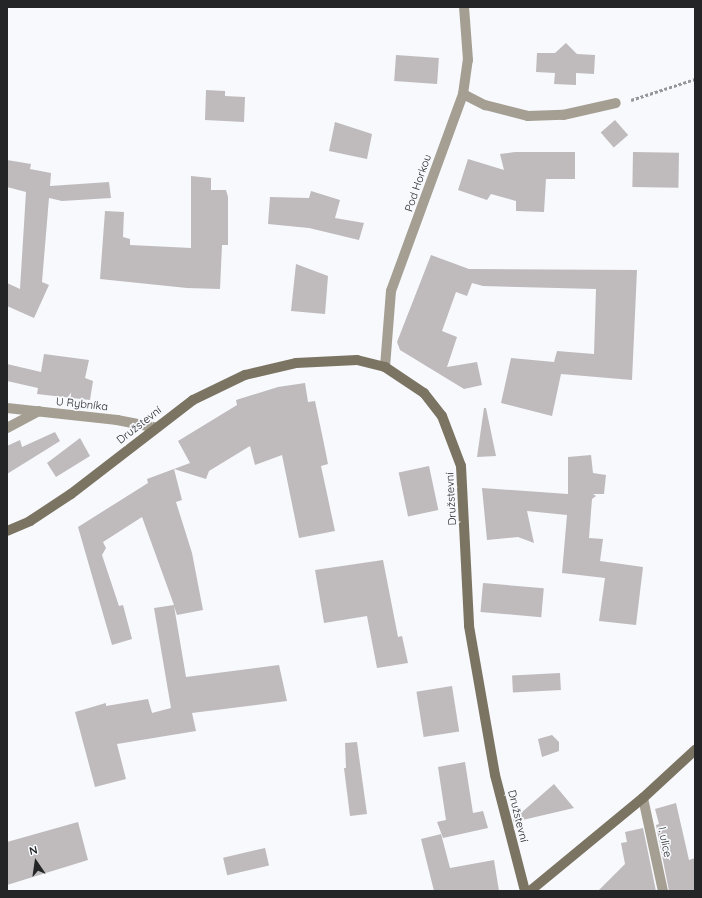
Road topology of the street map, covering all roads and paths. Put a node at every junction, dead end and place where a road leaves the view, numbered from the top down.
1 (464, 7) edge
2 (695, 79) edge
3 (463, 94) junction
4 (616, 103) joint
5 (385, 367) junction
6 (7, 408) edge
7 (38, 411) junction
8 (154, 427) junction
9 (7, 428) edge
10 (7, 531) edge
11 (695, 750) edge
12 (643, 798) junction
13 (525, 891) edge
14 (530, 891) edge
15 (663, 891) edge

1 - 3 street, Pod Horkou
2 - 4 path
3 - 4 street
3 - 5 street, Pod Horkou
5 - 8 main road, Družstevní
5 - 13 main road, Družstevní
6 - 7 street, U Rybníka
7 - 8 street, U Rybníka
7 - 9 street
8 - 10 main road, Družstevní
11 - 12 main road
12 - 14 main road
12 - 15 street, I. ulice

